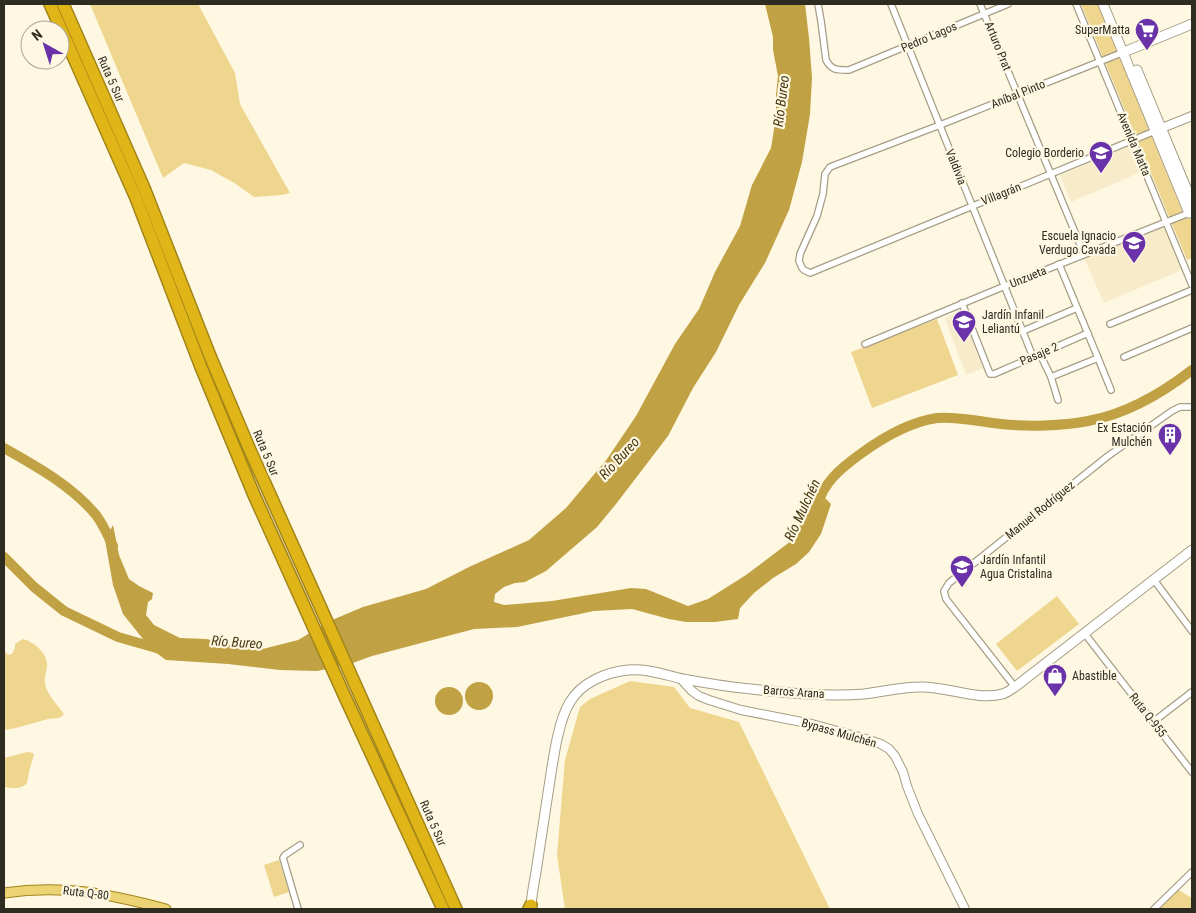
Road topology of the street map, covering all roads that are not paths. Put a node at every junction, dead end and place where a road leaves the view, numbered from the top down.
1 (50, 4) edge
2 (63, 4) edge
3 (818, 4) edge
4 (891, 4) edge
5 (980, 4) edge
6 (1008, 4) edge
7 (1076, 4) edge
8 (1103, 4) edge
9 (1110, 4) edge
10 (984, 14) junction
11 (1192, 24) edge
12 (908, 46) junction
13 (1126, 51) junction
14 (1100, 62) junction
15 (1017, 94) junction
16 (1192, 116) edge
17 (940, 125) junction
18 (1158, 129) junction
19 (1132, 140) junction
20 (1050, 174) junction
21 (1192, 202) edge
22 (972, 206) junction
23 (1191, 212) edge
24 (1166, 221) junction
25 (1084, 254) junction
26 (1059, 264) junction
27 (810, 273) joint
28 (1192, 285) edge
29 (1004, 286) junction
30 (1192, 290) edge
31 (962, 304) junction
32 (1077, 308) junction
33 (1110, 324) dead end
34 (1192, 328) edge
35 (1023, 331) junction
36 (1088, 333) junction
37 (865, 344) dead end
38 (1040, 354) junction
39 (1033, 357) junction
40 (1124, 357) dead end
41 (1098, 358) junction
42 (1051, 377) junction
43 (1110, 390) dead end
44 (1058, 400) dead end
45 (1192, 407) edge
46 (1192, 550) edge
47 (1154, 580) junction
48 (1192, 631) edge
49 (1085, 634) junction
50 (681, 678) junction
51 (1015, 687) junction
52 (1192, 692) edge
53 (1153, 722) junction
54 (1192, 772) edge
55 (300, 845) dead end
56 (1192, 872) edge
57 (4, 893) edge
58 (440, 906) edge
59 (456, 907) edge
60 (531, 908) edge
61 (166, 909) edge
62 (298, 909) edge
63 (966, 909) edge
64 (1154, 909) edge

1 - 58 highway, Ruta 5 Sur
2 - 59 highway, Ruta 5 Sur
3 - 12 street, Pedro Lagos
4 - 12 street, Valdivia
5 - 10 street, Arturo Prat
6 - 10 street, Pedro Lagos
7 - 14 street, Avenida Matta
8 - 13 main road, Avenida Matta
9 - 13 main road, Avenida Matta
10 - 12 street, Pedro Lagos
10 - 15 street, Arturo Prat
11 - 13 main road, Aníbal Pinto
12 - 17 street, Valdivia
13 - 14 street, Aníbal Pinto
13 - 18 main road, Avenida Matta
14 - 15 street, Aníbal Pinto
14 - 19 street, Avenida Matta
15 - 17 street, Aníbal Pinto
15 - 20 street, Arturo Prat
16 - 18 street, Villagrán
17 - 22 street, Valdivia
17 - 27 street, Aníbal Pinto
18 - 19 street, Villagrán
18 - 21 main road, Avenida Matta
18 - 23 main road, Avenida Matta
19 - 20 street, Villagrán
19 - 24 street, Avenida Matta
20 - 22 street, Villagrán
20 - 25 street, Arturo Prat
22 - 27 street, Villagrán
22 - 29 street, Valdivia
23 - 24 street, Unzueta
24 - 25 street, Unzueta
24 - 28 street, Avenida Matta
25 - 26 street, Unzueta
26 - 29 street, Unzueta
26 - 32 street
29 - 31 street, Unzueta
29 - 35 street, Valdivia
30 - 33 street
31 - 37 street, Unzueta
31 - 39 street, Pasaje 2
32 - 35 street
32 - 36 street
34 - 40 street
35 - 39 street, Valdivia
36 - 38 street, Pasaje 2
36 - 41 street
38 - 39 street, Pasaje 2
38 - 42 street
41 - 42 street
41 - 43 street
42 - 44 street
45 - 51 street, Manuel Rodríguez
46 - 47 main road, Barros Arana
47 - 48 street
47 - 49 main road, Barros Arana
49 - 51 main road, Barros Arana
49 - 53 street, Ruta Q-955
50 - 51 main road, Barros Arana
50 - 60 main road, Barros Arana
50 - 63 street, Bypass Mulchén
52 - 53 street
53 - 54 street, Ruta Q-955
55 - 62 street
56 - 64 street
57 - 61 main road, Ruta Q-80

